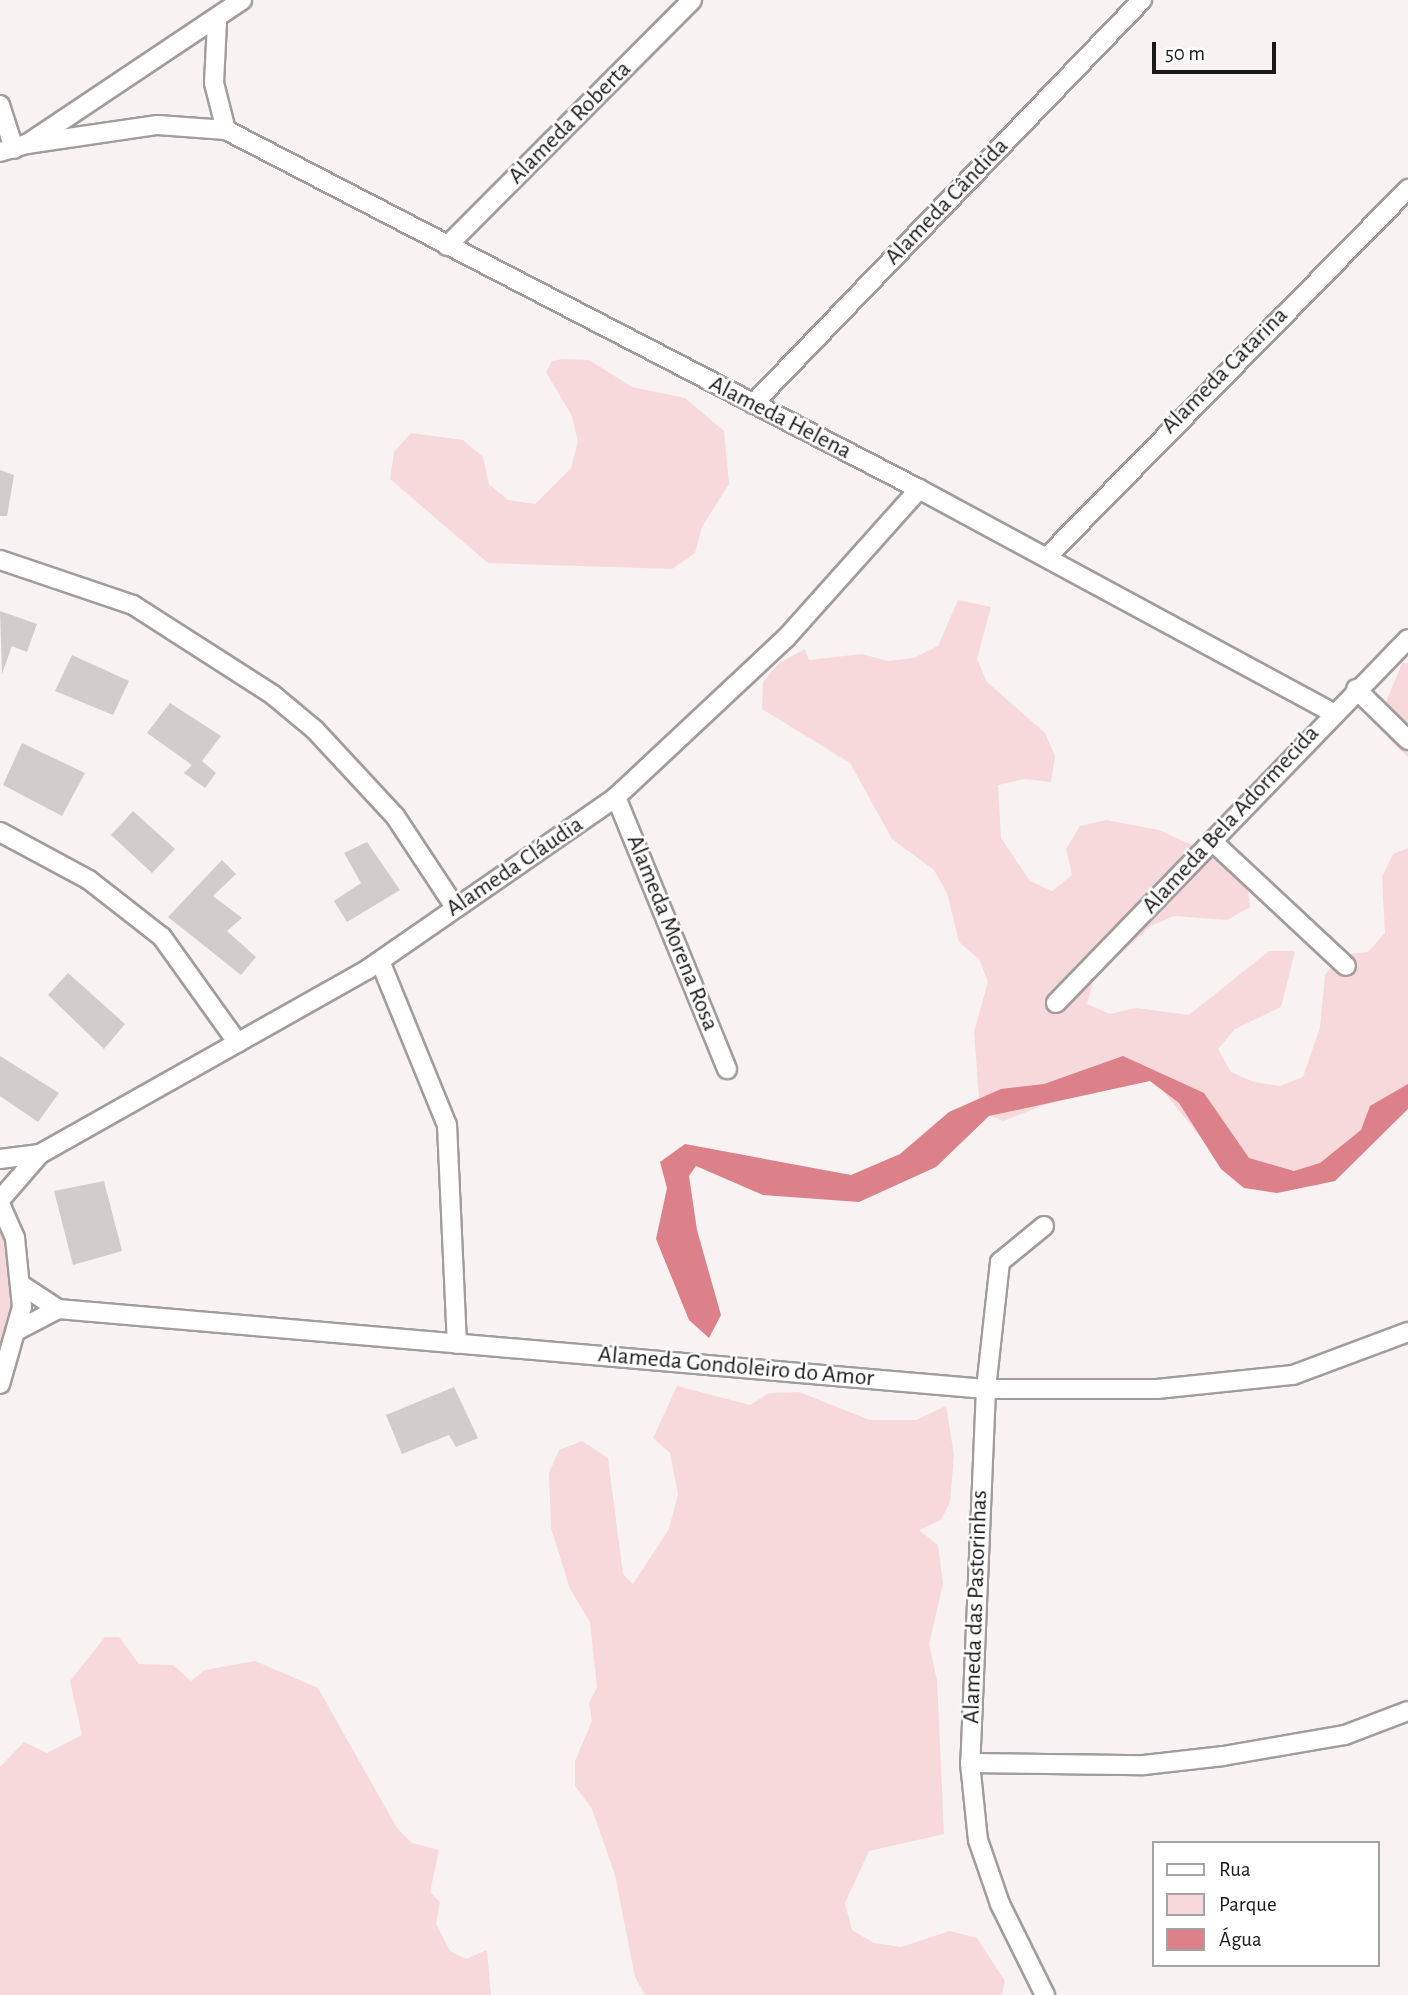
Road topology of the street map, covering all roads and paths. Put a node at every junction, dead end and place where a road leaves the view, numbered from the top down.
1 (242, 0) edge
2 (692, 0) edge
3 (1142, 0) edge
4 (217, 22) junction
5 (0, 105) edge
6 (226, 130) junction
7 (14, 148) edge
8 (1408, 189) edge
9 (447, 246) junction
10 (753, 404) junction
11 (919, 489) junction
12 (1047, 557) junction
13 (0, 560) edge
14 (1408, 639) edge
15 (1356, 689) junction
16 (1332, 712) junction
17 (1408, 740) edge
18 (616, 797) junction
19 (0, 832) edge
20 (1212, 841) junction
21 (455, 907) junction
22 (380, 961) junction
23 (1346, 966) dead end
24 (1056, 1003) dead end
25 (238, 1043) junction
26 (727, 1069) dead end
27 (40, 1154) junction
28 (0, 1159) edge
29 (0, 1202) edge
30 (1044, 1226) dead end
31 (20, 1284) junction
32 (58, 1309) junction
33 (16, 1331) junction
34 (1408, 1332) edge
35 (457, 1344) junction
36 (0, 1384) edge
37 (986, 1389) junction
38 (1408, 1711) edge
39 (970, 1763) junction
40 (1045, 1995) edge

1 - 4 street
2 - 9 street, Alameda Roberta
3 - 10 street, Alameda Cândida
4 - 6 street
4 - 7 street
5 - 7 street
6 - 7 street, Alameda Helena
6 - 9 street, Alameda Helena
8 - 12 street, Alameda Catarina
9 - 10 street, Alameda Helena
10 - 11 street, Alameda Helena
11 - 12 street, Alameda Helena
11 - 18 street, Alameda Cláudia
12 - 16 street, Alameda Helena
13 - 21 street
14 - 15 street, Alameda Bela Adormecida
15 - 16 street, Alameda Bela Adormecida
15 - 17 street
16 - 20 street, Alameda Bela Adormecida
18 - 21 street, Alameda Cláudia
18 - 26 street, Alameda Morena Rosa
19 - 25 street
20 - 23 street
20 - 24 street, Alameda Bela Adormecida
21 - 22 street, Alameda Cláudia
22 - 25 street, Alameda Cláudia
22 - 35 street
25 - 27 street, Alameda Cláudia
27 - 28 street
27 - 29 street
29 - 31 street
30 - 37 street, Alameda das Pastorinhas
31 - 32 street, Alameda Gondoleiro do Amor
31 - 33 street
32 - 33 street
32 - 35 street, Alameda Gondoleiro do Amor
33 - 36 street
34 - 37 street, Alameda Gondoleiro do Amor
35 - 37 street, Alameda Gondoleiro do Amor
37 - 39 street, Alameda das Pastorinhas
38 - 39 street
39 - 40 street, Alameda das Pastorinhas

